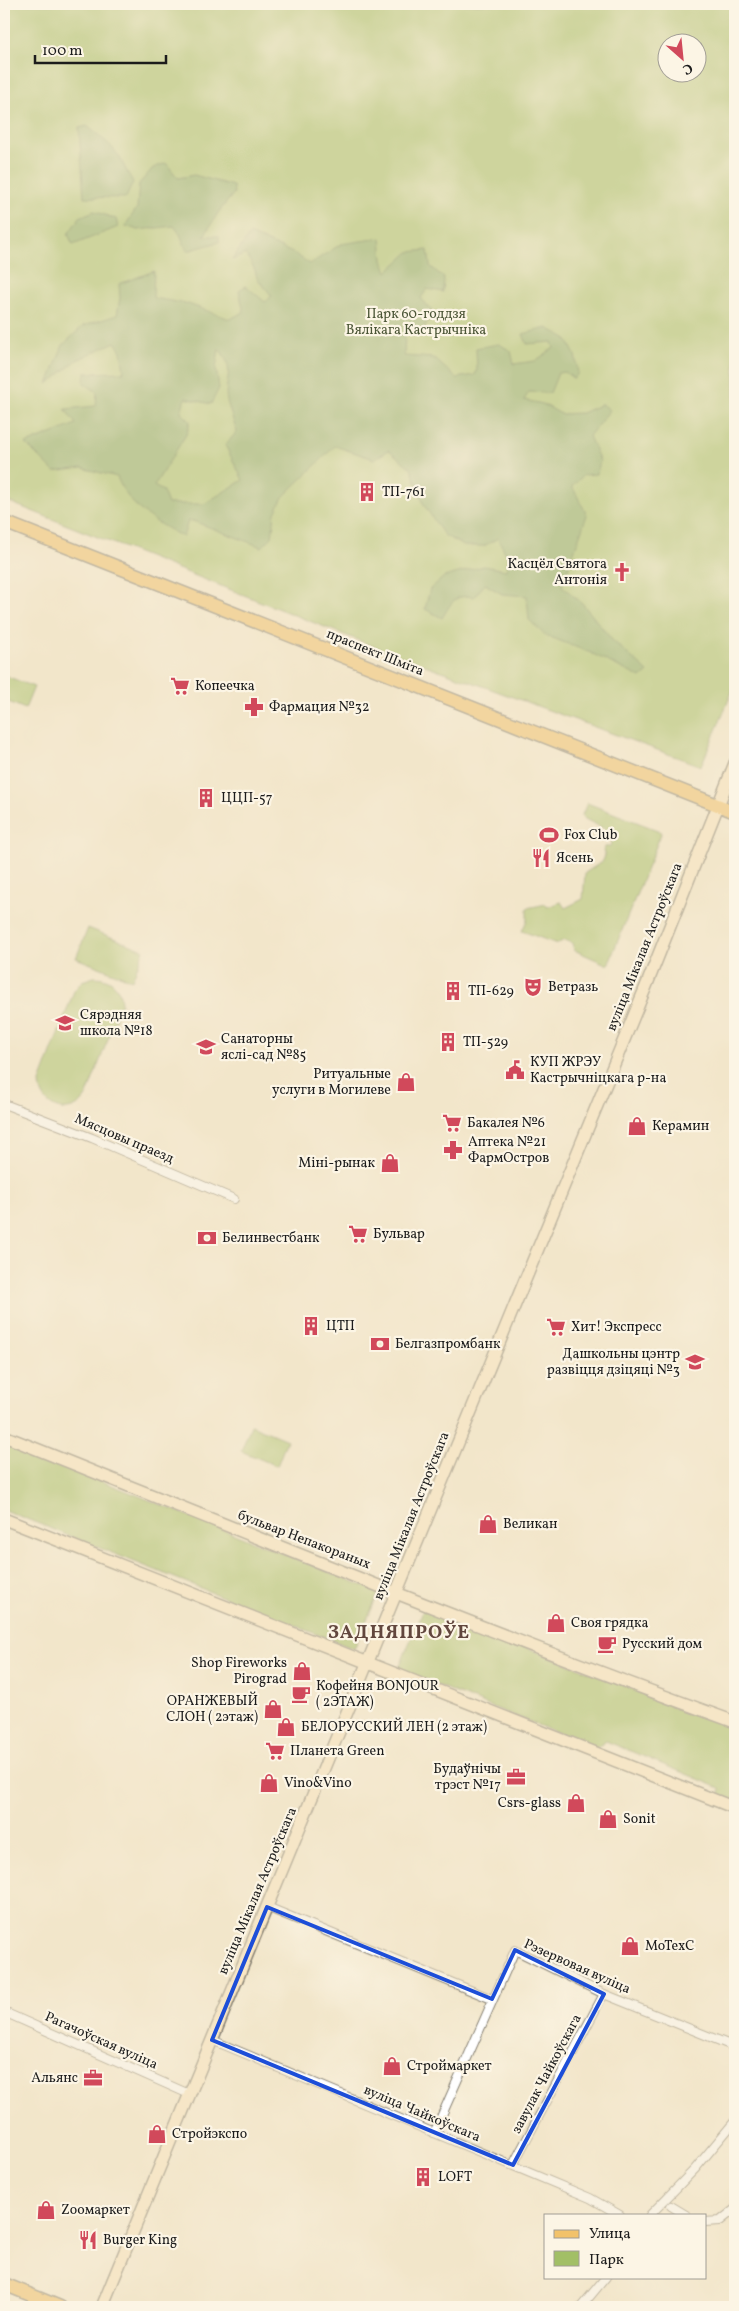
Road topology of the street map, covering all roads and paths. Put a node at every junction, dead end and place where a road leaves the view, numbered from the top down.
1 (4, 522) edge
2 (735, 763) edge
3 (718, 806) junction
4 (735, 812) edge
5 (4, 1104) edge
6 (234, 1199) dead end
7 (4, 1436) edge
8 (4, 1519) edge
9 (397, 1592) junction
10 (367, 1663) junction
11 (735, 1722) edge
12 (735, 1808) edge
13 (267, 1907) junction
14 (604, 1994) junction
15 (492, 1999) junction
16 (4, 2012) edge
17 (212, 2040) junction
18 (735, 2047) edge
19 (189, 2094) junction
20 (735, 2121) edge
21 (434, 2133) junction
22 (513, 2165) junction
23 (671, 2206) dead end
24 (735, 2209) edge
25 (618, 2214) edge
26 (651, 2214) edge
27 (684, 2214) edge
28 (706, 2222) edge
29 (605, 2278) edge
30 (4, 2284) edge
31 (60, 2307) edge
32 (102, 2307) edge
33 (581, 2307) edge

1 - 3 main road, праспект Шміта
2 - 3 main road, вуліца Мікалая Астроўскага
3 - 4 main road, праспект Шміта
3 - 9 main road, вуліца Мікалая Астроўскага
5 - 6 street, Мясцовы праезд
7 - 9 main road, бульвар Непакораных
8 - 10 main road
9 - 10 main road, вуліца Мікалая Астроўскага
9 - 11 main road, бульвар Непакораных
10 - 12 main road
10 - 13 main road, вуліца Мікалая Астроўскага
13 - 15 street
13 - 17 main road, вуліца Мікалая Астроўскага
14 - 15 street, Рэзервовая вуліца
14 - 18 street, Рэзервовая вуліца
14 - 22 street, завулак Чайкоўскага
15 - 21 street
16 - 19 street, Рагачоўская вуліца
17 - 19 main road, вуліца Мікалая Астроўскага
17 - 21 street, вуліца Чайкоўскага
19 - 32 main road, вуліца Мікалая Астроўскага
20 - 26 street
21 - 22 street, вуліца Чайкоўскага
22 - 25 street, вуліца Чайкоўскага
23 - 27 street
24 - 28 street
29 - 33 street
30 - 31 main road

